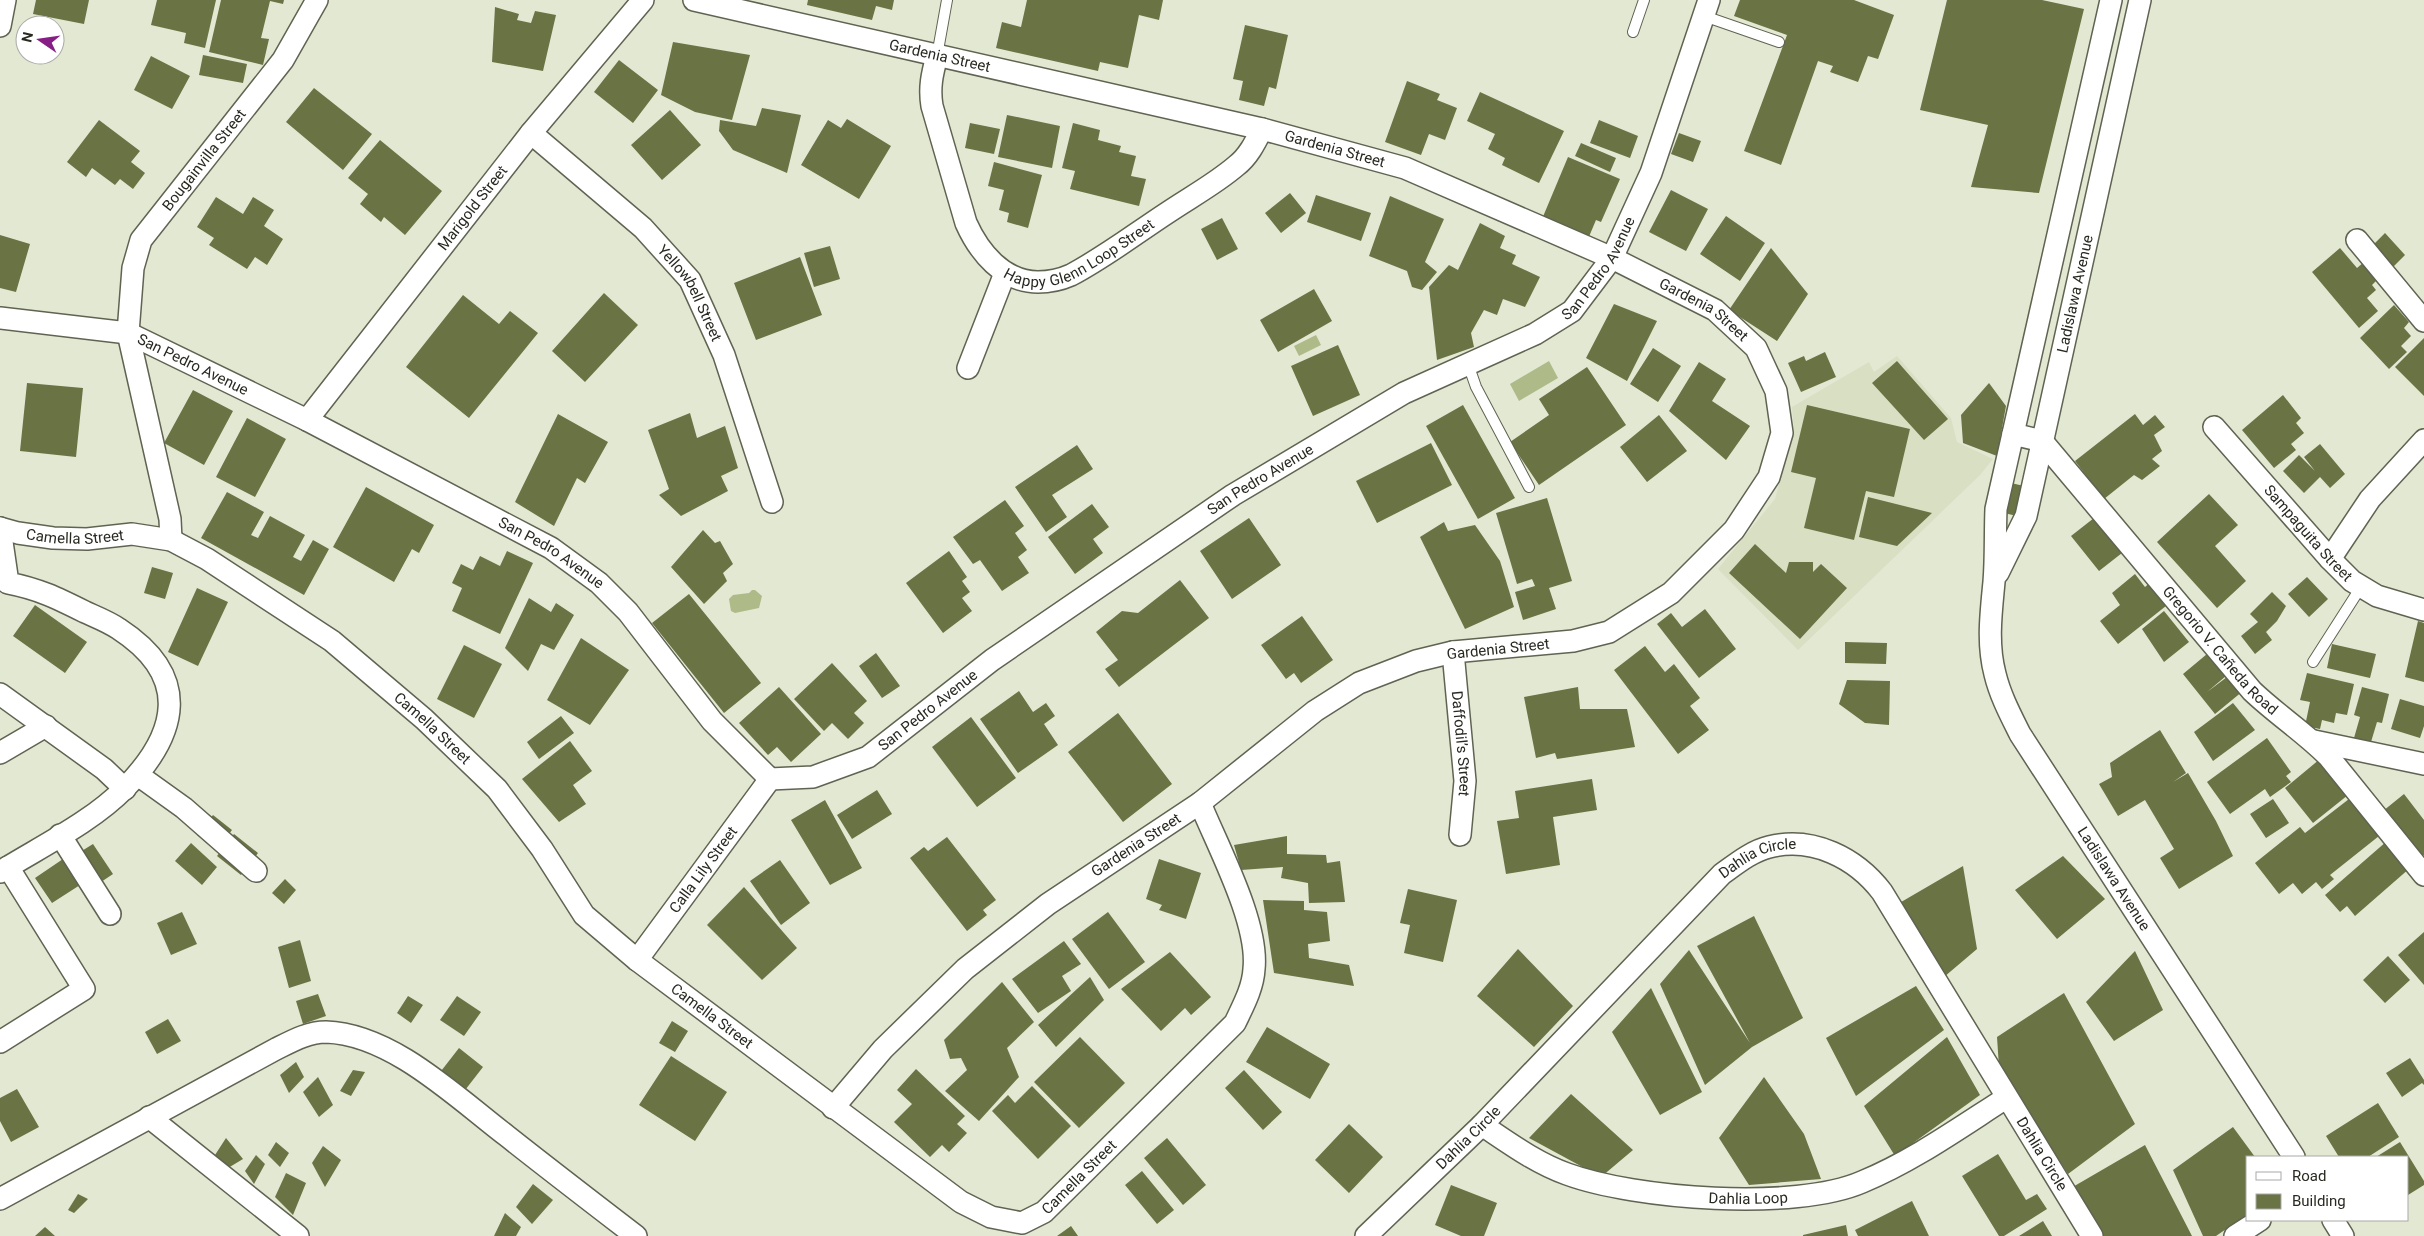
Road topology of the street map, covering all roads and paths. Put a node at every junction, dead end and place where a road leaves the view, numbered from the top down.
1 (5, 0) edge
2 (317, 0) edge
3 (643, 0) edge
4 (694, 0) edge
5 (947, 0) edge
6 (1644, 0) edge
7 (2112, 0) edge
8 (2140, 0) edge
9 (1707, 8) edge
10 (0, 26) edge
11 (1633, 32) dead end
12 (1779, 42) dead end
13 (936, 56) junction
14 (1262, 129) junction
15 (531, 133) junction
16 (2079, 145) junction
17 (2107, 152) junction
18 (2357, 240) dead end
19 (1612, 258) junction
20 (1005, 273) junction
21 (0, 318) edge
22 (2424, 321) edge
23 (128, 333) junction
24 (1468, 364) junction
25 (968, 368) dead end
26 (307, 420) junction
27 (2214, 427) dead end
28 (2013, 434) junction
29 (2424, 440) edge
30 (2042, 441) junction
31 (1528, 487) dead end
32 (772, 502) dead end
33 (0, 528) edge
34 (172, 540) junction
35 (2330, 559) junction
36 (1994, 581) junction
37 (2361, 587) junction
38 (2424, 610) edge
39 (1453, 652) junction
40 (2313, 662) dead end
41 (0, 694) edge
42 (46, 726) junction
43 (2314, 741) junction
44 (0, 753) edge
45 (2424, 764) edge
46 (770, 779) junction
47 (132, 782) junction
48 (1200, 803) junction
49 (1460, 834) dead end
50 (60, 835) junction
51 (4, 870) edge
52 (256, 871) dead end
53 (2424, 875) edge
54 (110, 914) dead end
55 (637, 960) junction
56 (0, 1042) edge
57 (2006, 1098) junction
58 (834, 1108) junction
59 (150, 1118) junction
60 (1482, 1124) junction
61 (2293, 1156) edge
62 (0, 1199) edge
63 (2258, 1221) edge
64 (2334, 1221) edge
65 (298, 1236) edge
66 (636, 1236) edge
67 (1366, 1236) edge
68 (2092, 1236) edge
69 (2235, 1236) edge
70 (2343, 1236) edge

1 - 10 street
2 - 23 street, Bougainvilla Street
3 - 15 street, Marigold Street
4 - 13 street, Gardenia Street
5 - 13 lane
6 - 11 lane
7 - 16 street, Ladislawa Avenue
8 - 17 street, Ladislawa Avenue
9 - 12 lane
9 - 19 street, San Pedro Avenue
13 - 14 street, Gardenia Street
13 - 20 street, Happy Glenn Loop Street
14 - 19 street, Gardenia Street
14 - 20 street, Happy Glenn Loop Street
15 - 26 street, Marigold Street
15 - 32 street, Yellowbell Street
16 - 17 street
16 - 28 street, Ladislawa Avenue
17 - 30 street, Ladislawa Avenue
18 - 22 street
19 - 24 street, San Pedro Avenue
19 - 39 street, Gardenia Street
20 - 25 street
21 - 23 street, San Pedro Avenue
23 - 26 street, San Pedro Avenue
23 - 34 street, Bougainvilla Street
24 - 31 lane
24 - 46 street, San Pedro Avenue
26 - 46 street, San Pedro Avenue
27 - 35 street, Sampaguita Street
28 - 30 street
28 - 36 street, Ladislawa Avenue
29 - 35 street
30 - 36 street, Ladislawa Avenue
30 - 43 street, Gregorio V. Cañeda Road
33 - 34 street, Camella Street
33 - 47 street
34 - 55 street, Camella Street
35 - 37 street, Sampaguita Street
36 - 61 street, Ladislawa Avenue
37 - 38 street, Sampaguita Street
37 - 40 lane
39 - 48 street, Gardenia Street
39 - 49 street, Daffodil’s Street
41 - 42 street
42 - 44 street
42 - 47 street
43 - 45 street
43 - 53 street, Gregorio V. Cañeda Road
46 - 55 street, Calla Lily Street
47 - 50 street
47 - 52 street
48 - 58 street, Gardenia Street
48 - 58 street, Camella Street
50 - 51 street
50 - 54 street
51 - 56 street
55 - 58 street, Camella Street
57 - 60 street, Dahlia Loop
57 - 60 street, Dahlia Circle
57 - 68 street, Dahlia Circle
59 - 62 street
59 - 65 street
59 - 66 street
60 - 67 street, Dahlia Circle
63 - 69 street
64 - 70 street

